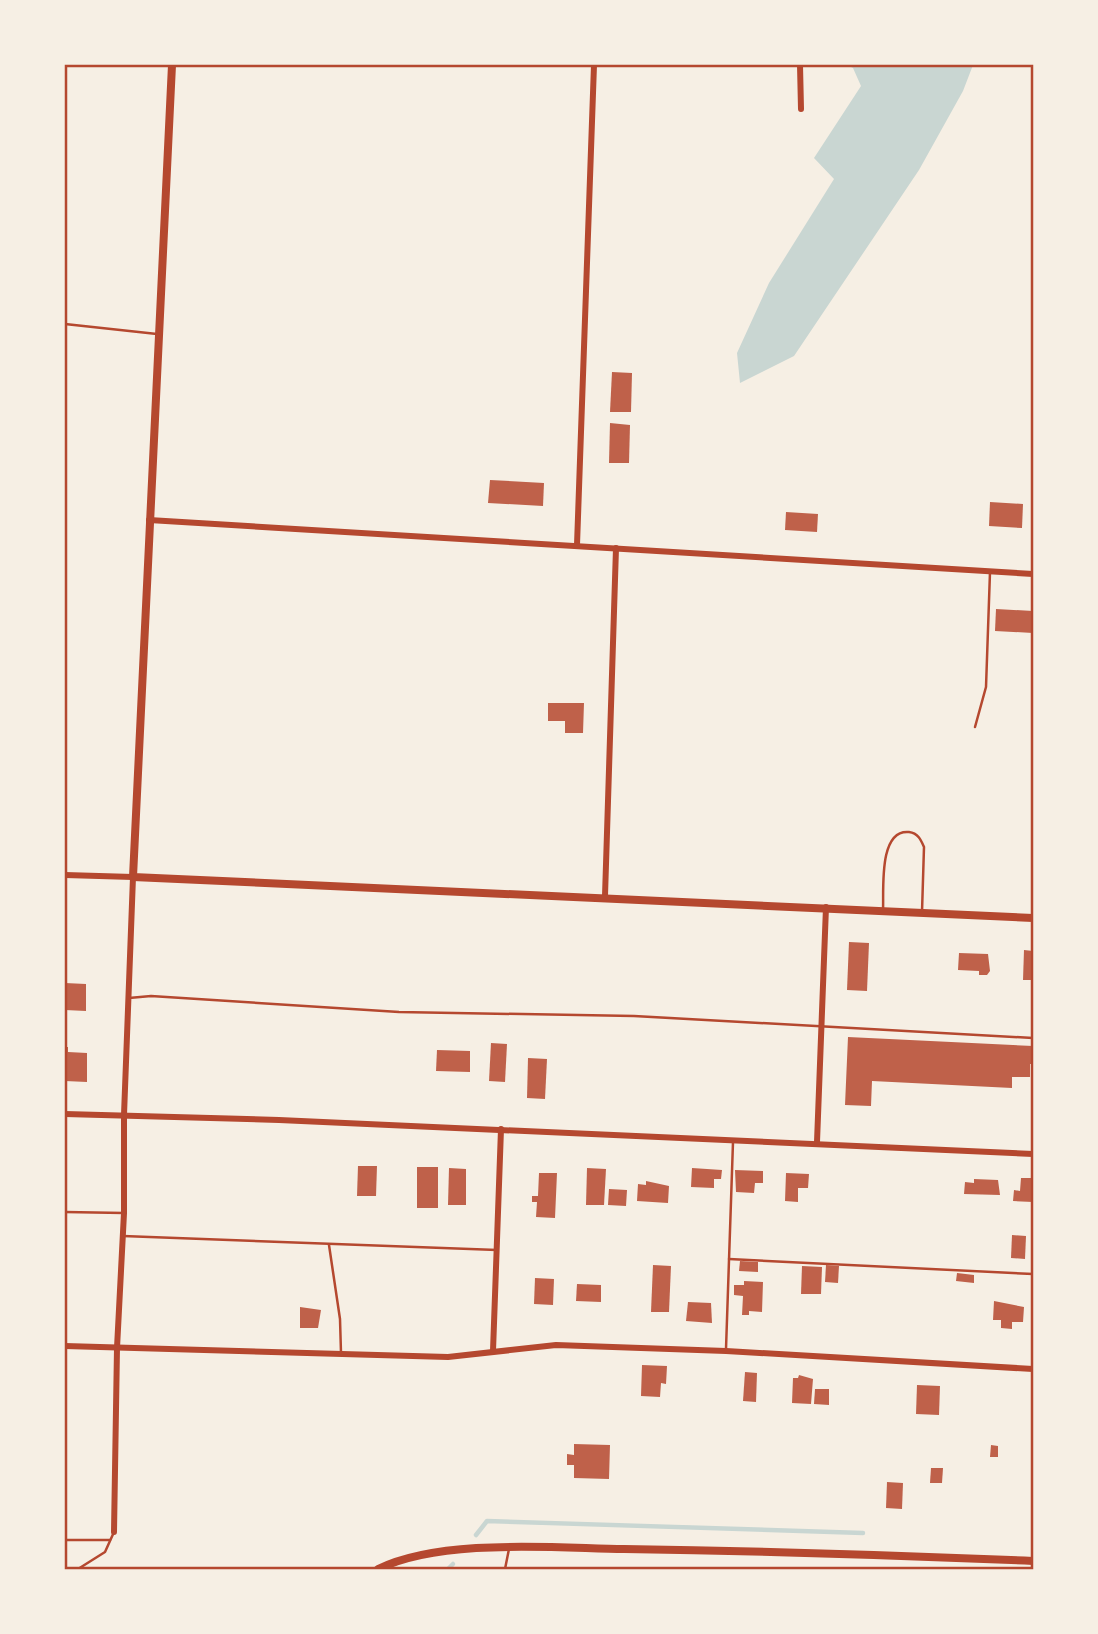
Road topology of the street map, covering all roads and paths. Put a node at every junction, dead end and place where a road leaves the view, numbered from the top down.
1 (172, 65) edge
2 (594, 65) edge
3 (800, 65) edge
4 (801, 109) dead end
5 (65, 324) edge
6 (160, 334) junction
7 (149, 520) junction
8 (577, 545) junction
9 (616, 548) junction
10 (990, 572) junction
11 (1033, 574) edge
12 (975, 727) dead end
13 (65, 875) edge
14 (133, 877) junction
15 (605, 896) junction
16 (826, 907) junction
17 (883, 910) junction
18 (922, 912) junction
19 (1033, 918) edge
20 (129, 998) junction
21 (821, 1025) junction
22 (1033, 1038) edge
23 (65, 1114) edge
24 (124, 1115) junction
25 (500, 1129) junction
26 (733, 1139) junction
27 (817, 1142) junction
28 (1033, 1154) edge
29 (65, 1212) edge
30 (124, 1213) junction
31 (123, 1236) junction
32 (329, 1245) junction
33 (497, 1250) junction
34 (729, 1259) junction
35 (1033, 1274) edge
36 (65, 1346) edge
37 (117, 1348) junction
38 (493, 1351) junction
39 (726, 1351) junction
40 (341, 1354) junction
41 (1033, 1369) edge
42 (114, 1532) joint
43 (65, 1540) edge
44 (110, 1540) junction
45 (509, 1549) junction
46 (1033, 1561) edge
47 (78, 1569) edge
48 (378, 1569) edge
49 (505, 1569) edge

1 - 6 street
2 - 8 street
3 - 4 street
5 - 6 lane
6 - 7 street
7 - 8 street
7 - 14 street
8 - 9 street
9 - 10 street
9 - 15 street
10 - 11 street
10 - 12 lane
13 - 14 street
14 - 15 street
14 - 20 street
15 - 16 street
16 - 17 street
16 - 21 street
17 - 18 street
17 - 18 lane
18 - 19 street
20 - 21 lane
20 - 24 street
21 - 22 lane
21 - 27 street
23 - 24 street
24 - 25 street
24 - 30 street
25 - 26 street
25 - 33 street
26 - 27 street
26 - 34 lane
27 - 28 street
29 - 30 lane
30 - 31 street
31 - 32 lane
31 - 37 street
32 - 33 lane
32 - 40 lane
33 - 38 street
34 - 35 lane
34 - 39 lane
36 - 37 street
37 - 40 street
37 - 42 street
38 - 39 street
38 - 40 street
39 - 41 street
42 - 44 lane
43 - 44 lane
44 - 47 lane
45 - 46 street
45 - 48 street
45 - 49 lane

